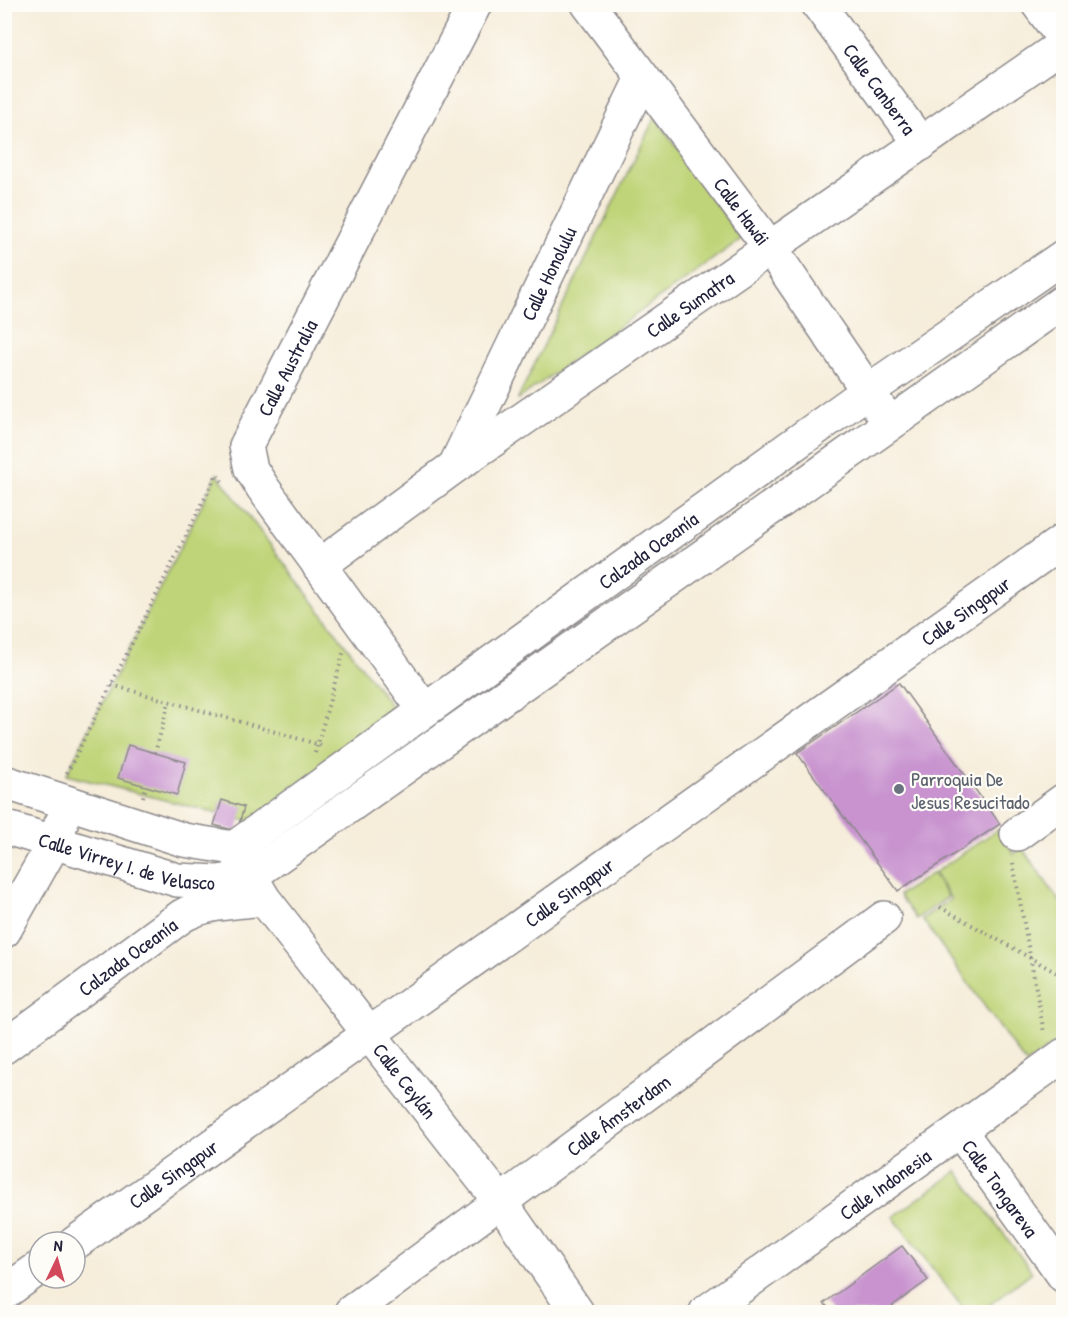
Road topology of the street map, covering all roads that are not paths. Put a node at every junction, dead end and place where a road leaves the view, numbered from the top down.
1 (475, 4) edge
2 (588, 4) edge
3 (818, 4) edge
4 (1038, 4) edge
5 (1064, 42) edge
6 (642, 78) junction
7 (921, 144) junction
8 (771, 249) junction
9 (1064, 256) edge
10 (1064, 300) edge
11 (868, 391) junction
12 (891, 423) junction
13 (454, 467) junction
14 (1064, 540) edge
15 (319, 566) junction
16 (424, 709) junction
17 (4, 782) edge
18 (66, 793) junction
19 (1064, 800) edge
20 (4, 827) edge
21 (54, 843) junction
22 (1014, 845) road end
23 (234, 848) junction
24 (256, 888) junction
25 (884, 918) dead end
26 (4, 931) edge
27 (370, 1033) junction
28 (1054, 1046) edge
29 (4, 1047) edge
30 (960, 1131) junction
31 (502, 1204) junction
32 (87, 1234) edge
33 (1064, 1276) edge
34 (27, 1277) edge
35 (4, 1293) edge
36 (351, 1312) edge
37 (577, 1312) edge
38 (706, 1312) edge

1 - 15 street, Calle Australia
2 - 6 street, Calle Hawái
3 - 7 street, Calle Canberra
4 - 5 street
5 - 7 street, Calle Sumatra
6 - 8 street, Calle Hawái
6 - 13 street, Calle Honolulu
7 - 8 street, Calle Sumatra
8 - 11 street, Calle Hawái
8 - 13 street, Calle Sumatra
9 - 11 street, Calzada Oceanía
10 - 12 street, Calzada Oceanía
11 - 12 street, Calle Hawái
11 - 16 street, Calzada Oceanía
12 - 24 street, Calzada Oceanía
13 - 15 street, Calle Sumatra
14 - 27 street, Calle Singapur
15 - 16 street, Calle Australia
16 - 23 street, Calzada Oceanía
17 - 18 street, Calle Virrey I. de Velasco
18 - 21 street
18 - 23 street, Calle Virrey I. de Velasco
19 - 22 street
20 - 21 street, Calle Virrey I. de Velasco
21 - 24 street, Calle Virrey I. de Velasco
21 - 26 street
23 - 24 street, Calle Ceylán
24 - 27 street, Calle Ceylán
24 - 29 street, Calzada Oceanía
25 - 31 street, Calle Ámsterdam
27 - 31 street, Calle Ceylán
27 - 32 street, Calle Singapur
28 - 30 street, Calle Indonesia
30 - 33 street, Calle Tongareva
30 - 38 street, Calle Indonesia
31 - 36 street, Calle Ámsterdam
31 - 37 street, Calle Ceylán
34 - 35 street

